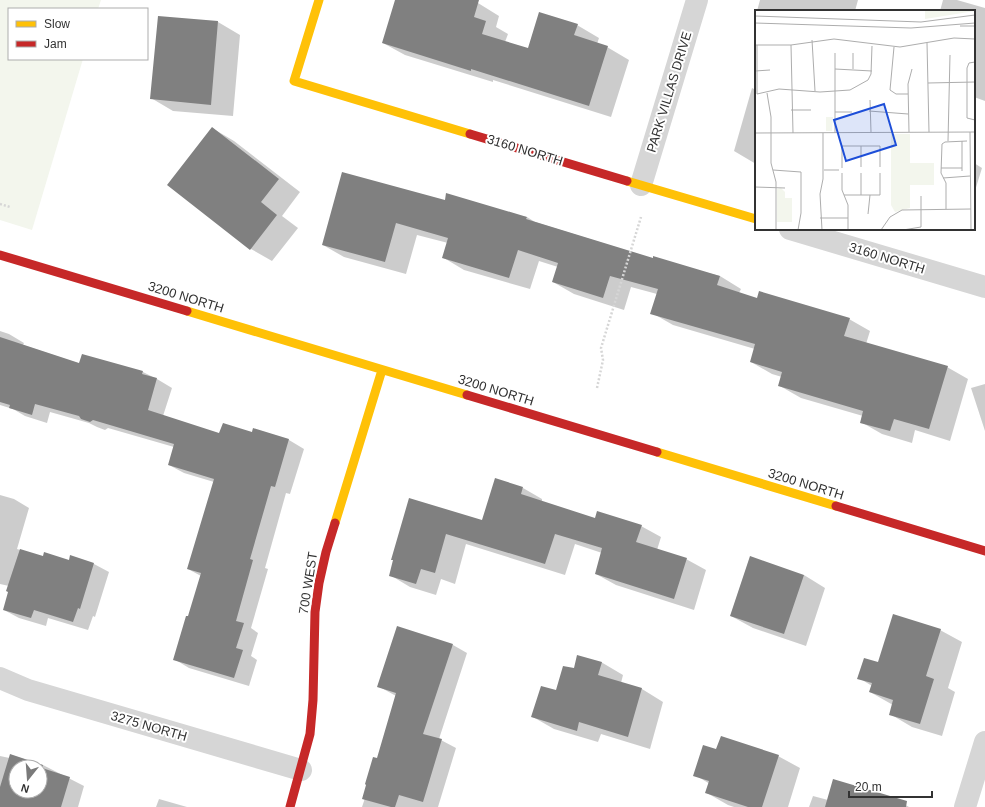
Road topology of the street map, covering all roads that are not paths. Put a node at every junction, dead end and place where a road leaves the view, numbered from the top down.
1 (319, 0) edge
2 (697, 0) edge
3 (641, 185) junction
4 (755, 219) edge
5 (793, 230) edge
6 (0, 255) edge
7 (985, 287) edge
8 (382, 370) junction
9 (985, 551) edge
10 (0, 678) edge
11 (985, 742) edge
12 (300, 770) junction
13 (290, 807) edge
14 (965, 807) edge

1 - 3 street, 3160 NORTH
2 - 3 street, PARK VILLAS DRIVE
3 - 4 street, 3160 NORTH
5 - 7 street, 3160 NORTH
6 - 8 street, 3200 NORTH
8 - 9 street, 3200 NORTH
8 - 12 street, 700 WEST
10 - 12 street, 3275 NORTH
11 - 14 street
12 - 13 street, 700 WEST

